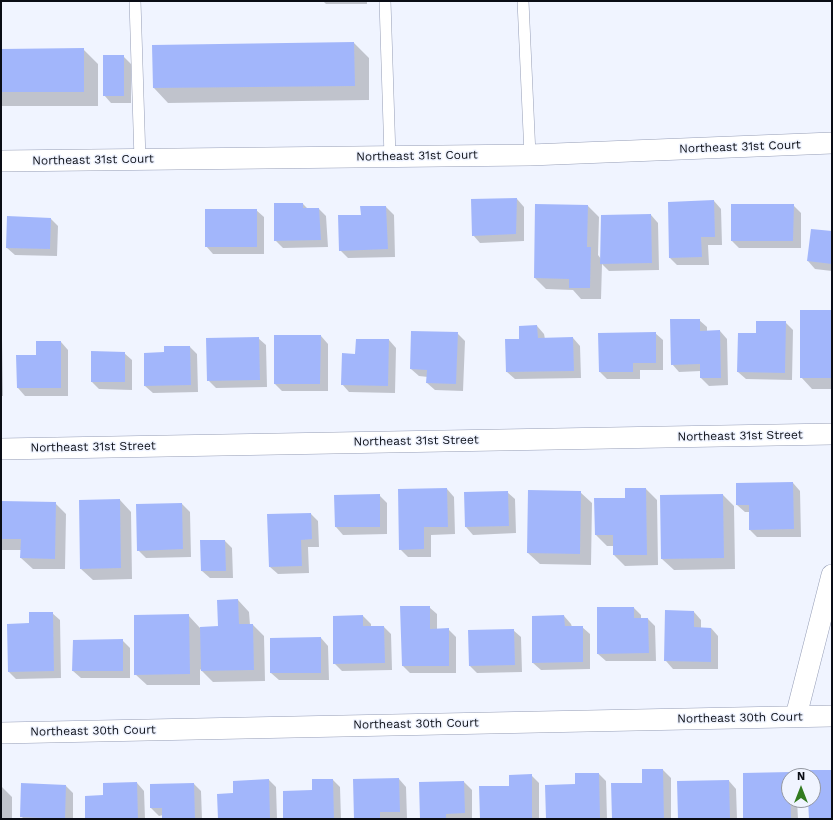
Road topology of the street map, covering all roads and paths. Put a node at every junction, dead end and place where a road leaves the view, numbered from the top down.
1 (135, 1) edge
2 (385, 1) edge
3 (524, 1) edge
4 (832, 144) edge
5 (530, 155) junction
6 (390, 156) junction
7 (140, 160) junction
8 (1, 161) edge
9 (832, 434) edge
10 (1, 449) edge
11 (832, 575) edge
12 (796, 716) junction
13 (832, 716) edge
14 (1, 733) edge

1 - 7 lane
2 - 6 lane
3 - 5 lane
4 - 5 street, Northeast 31st Court
5 - 6 street, Northeast 31st Court
6 - 7 street, Northeast 31st Court
7 - 8 street, Northeast 31st Court
9 - 10 street, Northeast 31st Street
11 - 12 street
12 - 13 street, Northeast 30th Court
12 - 14 street, Northeast 30th Court

